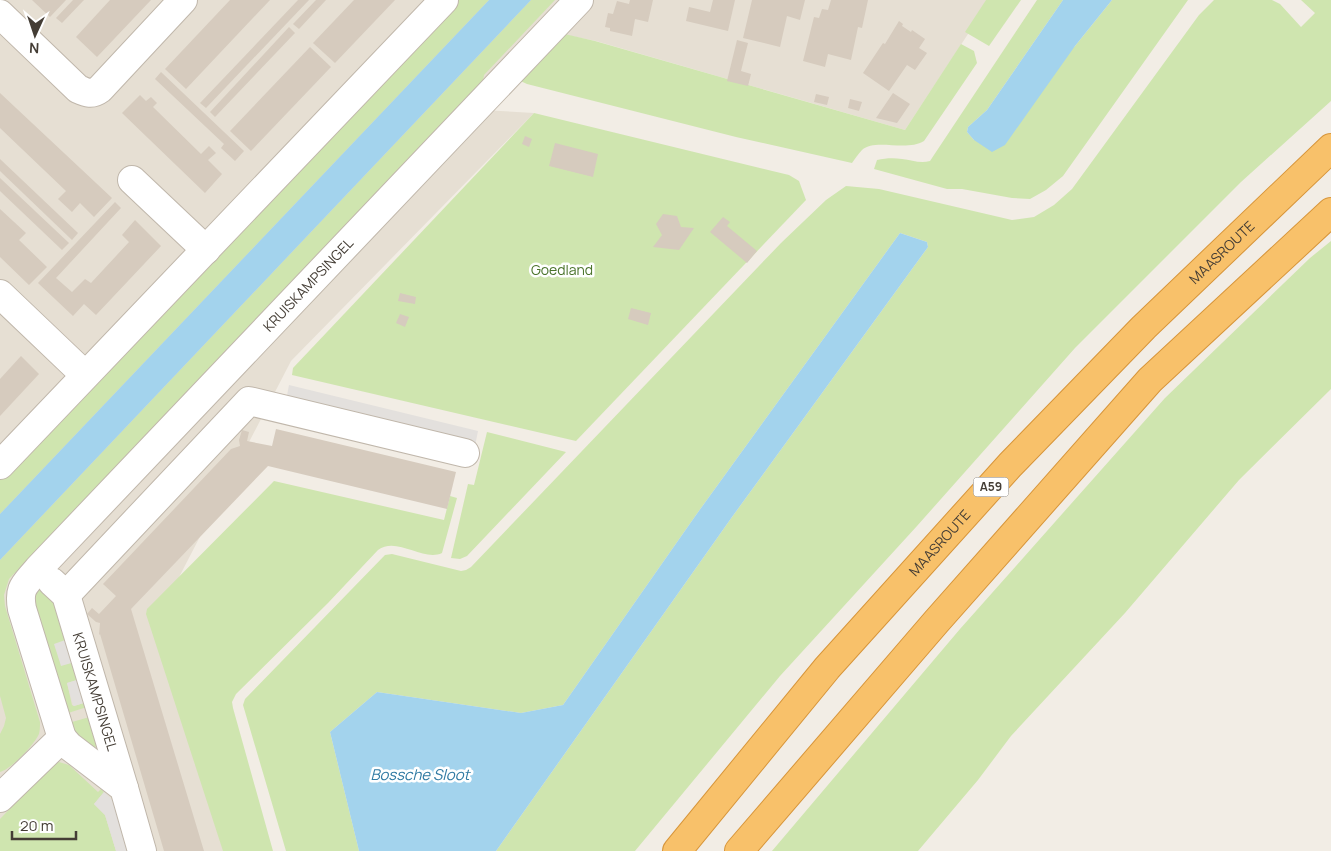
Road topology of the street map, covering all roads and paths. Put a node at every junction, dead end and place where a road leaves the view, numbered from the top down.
1 (183, 0) edge
2 (444, 0) edge
3 (578, 0) edge
4 (0, 14) edge
5 (1331, 148) edge
6 (132, 180) dead end
7 (1331, 212) edge
8 (206, 250) junction
9 (0, 294) edge
10 (86, 376) junction
11 (465, 452) dead end
12 (0, 465) edge
13 (38, 569) junction
14 (66, 595) junction
15 (62, 738) junction
16 (124, 788) junction
17 (0, 798) edge
18 (142, 851) edge
19 (676, 851) edge
20 (739, 851) edge

1 - 4 street
2 - 8 street
3 - 13 street, KRUISKAMPSINGEL
5 - 19 highway, MAASROUTE / A59
6 - 8 street
7 - 20 highway
8 - 10 street
9 - 10 street
10 - 12 street
11 - 14 street
13 - 14 street
13 - 15 street, KRUISKAMPSINGEL
14 - 16 street, KRUISKAMPSINGEL
15 - 16 street, KRUISKAMPSINGEL
15 - 17 street
16 - 18 street, KRUISKAMPSINGEL

